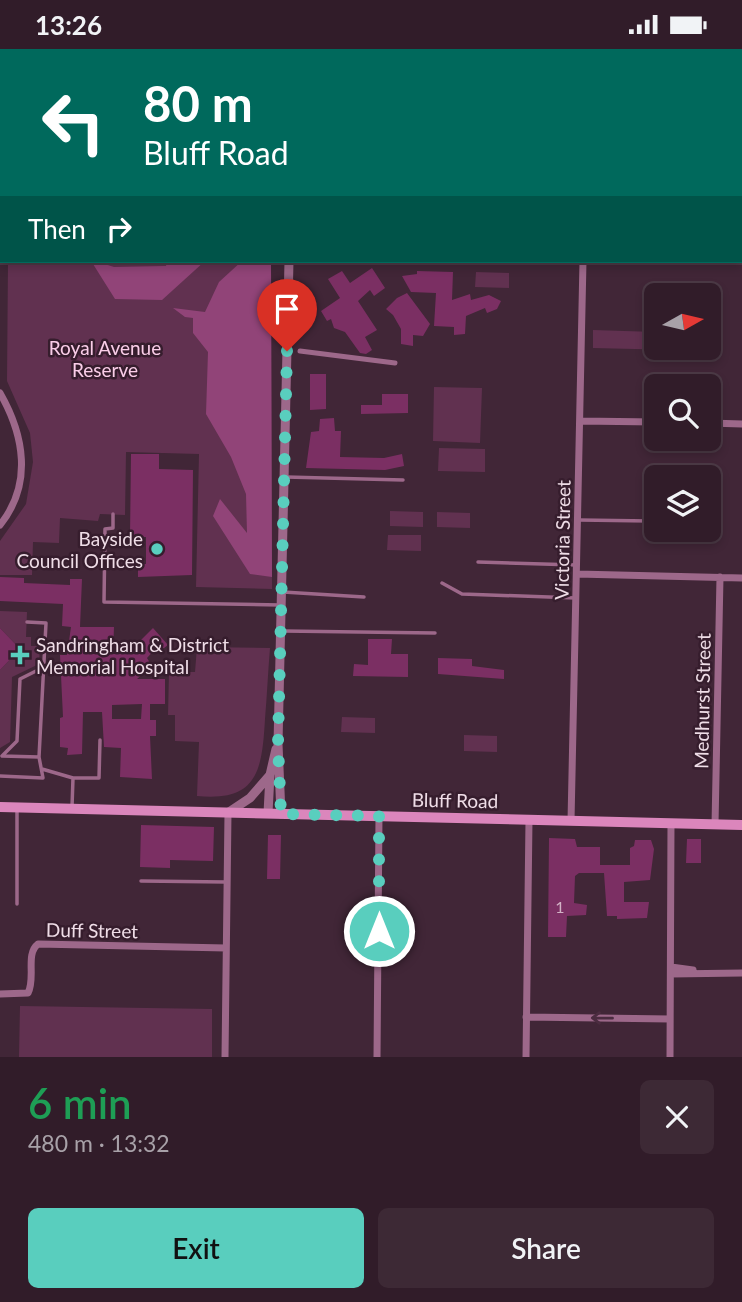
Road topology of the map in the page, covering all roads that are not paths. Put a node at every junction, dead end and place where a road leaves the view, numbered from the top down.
1 (289, 263) edge
2 (583, 263) edge
3 (300, 351) dead end
4 (395, 363) dead end
5 (0, 393) edge
6 (580, 421) junction
7 (644, 422) edge
8 (721, 423) edge
9 (742, 424) edge
10 (284, 477) junction
11 (403, 480) dead end
12 (113, 514) dead end
13 (579, 520) junction
14 (644, 521) edge
15 (0, 525) edge
16 (478, 562) dead end
17 (577, 565) junction
18 (577, 574) junction
19 (720, 577) junction
20 (742, 578) edge
21 (442, 583) dead end
22 (282, 591) junction
23 (364, 597) dead end
24 (576, 598) junction
25 (282, 605) junction
26 (27, 622) dead end
27 (281, 631) junction
28 (435, 633) dead end
29 (44, 667) junction
30 (100, 740) dead end
31 (278, 744) junction
32 (1, 757) edge
33 (38, 757) junction
34 (43, 769) junction
35 (270, 775) junction
36 (0, 776) edge
37 (73, 778) junction
38 (0, 807) edge
39 (17, 807) junction
40 (72, 809) junction
41 (228, 813) junction
42 (268, 813) junction
43 (281, 814) junction
44 (379, 816) junction
45 (529, 820) junction
46 (571, 821) junction
47 (671, 823) junction
48 (715, 825) junction
49 (742, 825) edge
50 (141, 881) dead end
51 (227, 882) junction
52 (17, 904) dead end
53 (226, 948) junction
54 (671, 971) junction
55 (742, 973) edge
56 (0, 994) edge
57 (526, 1017) junction
58 (670, 1019) junction
59 (225, 1057) edge
60 (377, 1057) edge
61 (526, 1057) edge
62 (670, 1057) edge

1 - 10 street
2 - 6 street, Victoria Street
3 - 4 street
5 - 15 street
6 - 7 street
6 - 13 street, Victoria Street
8 - 9 street
10 - 11 lane
10 - 22 street
12 - 25 lane
13 - 14 lane
13 - 17 street, Victoria Street
16 - 17 lane
17 - 18 street, Victoria Street
18 - 19 street
18 - 24 street, Victoria Street
19 - 20 street
19 - 48 street, Medhurst Street
21 - 24 lane
22 - 23 lane
22 - 25 street
24 - 46 street, Victoria Street
25 - 27 street
26 - 29 lane
27 - 28 lane
27 - 31 street
29 - 32 lane
29 - 33 lane
30 - 37 lane
31 - 35 street
31 - 43 street
32 - 33 lane
33 - 34 lane
34 - 36 lane
34 - 37 lane
35 - 41 street
35 - 42 street
37 - 40 lane
38 - 39 main road, Bluff Road
39 - 40 main road, Bluff Road
39 - 52 lane
40 - 41 main road, Bluff Road
41 - 42 main road, Bluff Road
41 - 51 street
42 - 43 main road, Bluff Road
43 - 44 main road, Bluff Road
44 - 45 main road, Bluff Road
44 - 60 street
45 - 46 main road, Bluff Road
45 - 57 street
46 - 47 main road, Bluff Road
47 - 48 main road, Bluff Road
47 - 54 street
48 - 49 main road, Bluff Road
50 - 51 lane
51 - 53 street
53 - 56 street, Duff Street
53 - 59 street
54 - 55 street
54 - 58 street
58 -> 57 street
57 - 61 street
58 - 62 street

